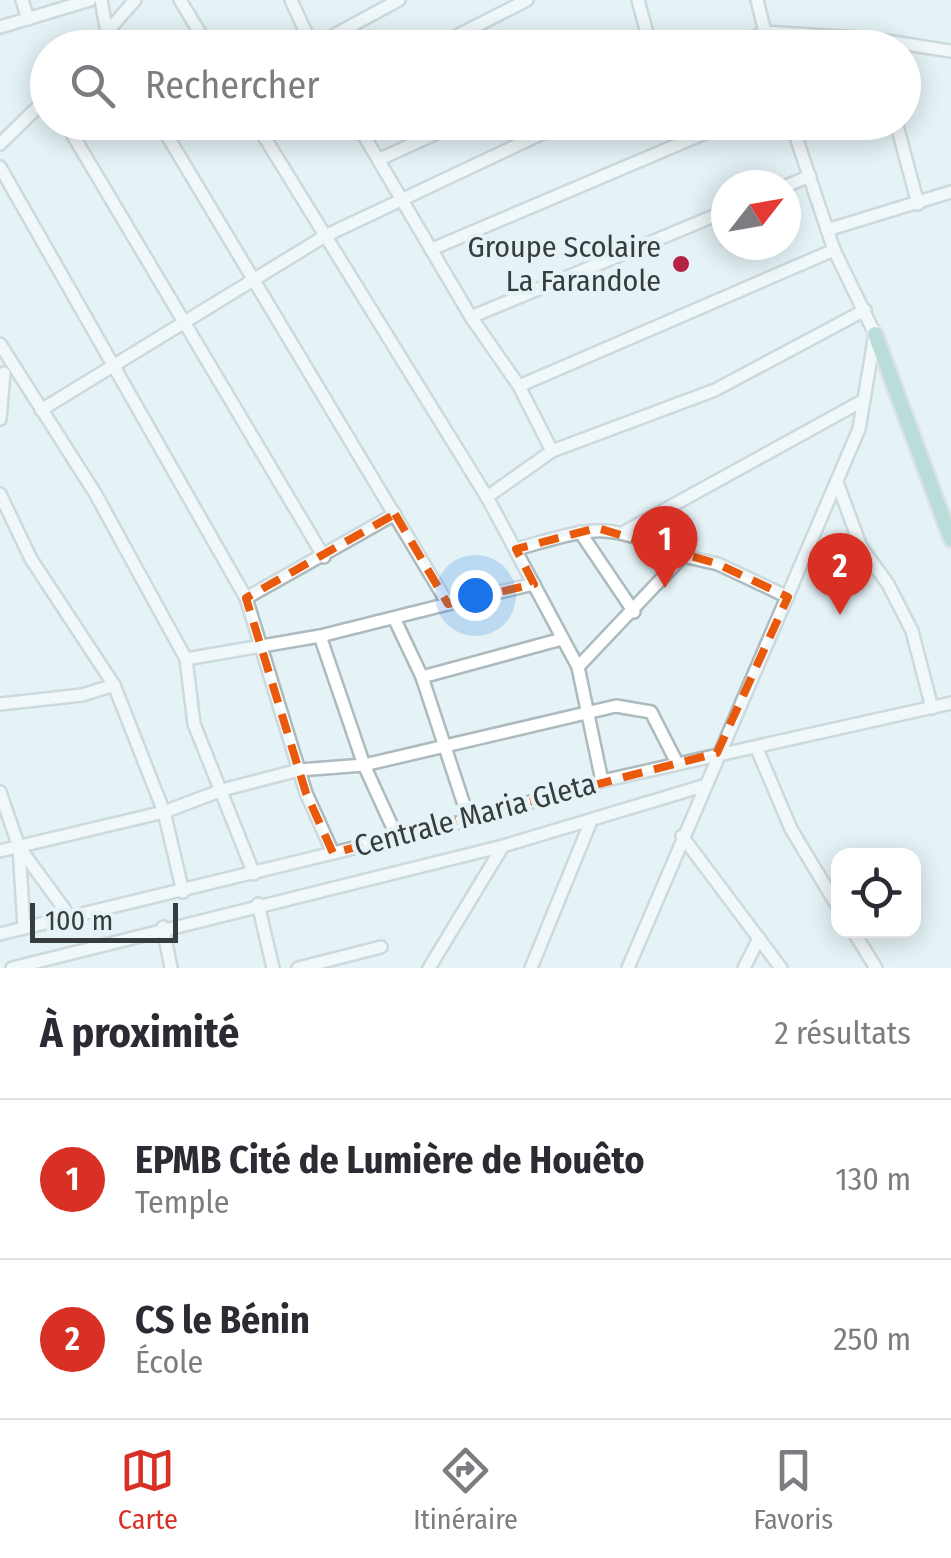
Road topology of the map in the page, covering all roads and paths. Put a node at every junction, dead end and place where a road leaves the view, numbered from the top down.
1 (22, 0) edge
2 (90, 0) edge
3 (101, 0) edge
4 (135, 0) edge
5 (180, 0) edge
6 (292, 0) edge
7 (400, 0) edge
8 (527, 0) edge
9 (638, 0) edge
10 (758, 0) edge
11 (28, 19) junction
12 (0, 28) edge
13 (107, 30) edge
14 (109, 30) edge
15 (199, 30) edge
16 (305, 30) edge
17 (344, 30) edge
18 (468, 30) edge
19 (646, 30) edge
20 (765, 30) edge
21 (921, 48) edge
22 (951, 51) edge
23 (30, 115) edge
24 (75, 140) edge
25 (169, 140) edge
26 (267, 140) edge
27 (368, 140) edge
28 (422, 140) edge
29 (526, 140) edge
30 (689, 140) edge
31 (798, 140) edge
32 (901, 140) edge
33 (0, 144) edge
34 (380, 159) junction
35 (0, 167) edge
36 (810, 176) junction
37 (801, 180) edge
38 (951, 192) edge
39 (401, 197) junction
40 (918, 204) junction
41 (711, 217) edge
42 (827, 230) junction
43 (325, 236) junction
44 (432, 249) junction
45 (834, 250) junction
46 (251, 281) junction
47 (865, 310) junction
48 (471, 317) junction
49 (183, 324) junction
50 (874, 334) junction
51 (0, 344) edge
52 (113, 370) junction
53 (6, 372) edge
54 (519, 386) junction
55 (864, 400) junction
56 (42, 410) junction
57 (0, 420) edge
58 (552, 451) junction
59 (837, 482) junction
60 (0, 494) edge
61 (487, 497) junction
62 (395, 514) junction
63 (580, 532) junction
64 (626, 532) junction
65 (951, 539) edge
66 (516, 550) junction
67 (683, 556) junction
68 (324, 557) junction
69 (534, 584) junction
70 (788, 597) junction
71 (246, 598) junction
72 (448, 604) junction
73 (634, 612) junction
74 (394, 618) junction
75 (320, 636) junction
76 (562, 639) junction
77 (258, 645) junction
78 (186, 659) junction
79 (578, 668) junction
80 (422, 676) junction
81 (114, 685) junction
82 (0, 704) edge
83 (951, 704) edge
84 (932, 708) junction
85 (588, 710) junction
86 (446, 745) junction
87 (757, 749) junction
88 (716, 754) junction
89 (677, 763) junction
90 (364, 766) junction
91 (300, 770) junction
92 (602, 781) junction
93 (703, 786) junction
94 (222, 790) junction
95 (0, 792) edge
96 (164, 812) junction
97 (469, 820) junction
98 (591, 821) junction
99 (682, 836) junction
100 (397, 837) junction
101 (20, 846) junction
102 (503, 846) junction
103 (0, 851) edge
104 (333, 853) junction
105 (254, 874) junction
106 (184, 892) junction
107 (831, 895) edge
108 (258, 904) junction
109 (68, 914) junction
110 (24, 927) junction
111 (163, 928) junction
112 (0, 934) edge
113 (759, 938) junction
114 (858, 938) edge
115 (381, 946) dead end
116 (329, 964) edge
117 (41, 965) edge
118 (12, 968) edge
119 (171, 968) edge
120 (274, 968) edge
121 (298, 968) edge
122 (428, 968) edge
123 (532, 968) edge
124 (628, 968) edge
125 (744, 968) edge
126 (782, 968) edge
127 (876, 968) edge

1 - 11 street
2 - 11 street
3 - 13 street
4 - 14 street
5 - 15 street
6 - 16 street
7 - 17 street
8 - 18 street
9 - 19 street
10 - 20 street
11 - 12 street
21 - 22 street
23 - 33 street
24 - 49 street
25 - 46 street
26 - 43 street
27 - 34 street
28 - 34 street
29 - 39 street
30 - 44 street
31 - 36 street
32 - 40 street
34 - 39 street
35 - 52 street
36 - 37 street
36 - 42 street
38 - 40 street
39 - 43 street
39 - 44 street
40 - 42 street
41 - 48 street
42 - 45 street
43 - 46 street
43 - 61 street
44 - 48 street
45 - 47 street
45 - 54 street
46 - 49 street
46 - 62 street
47 - 50 street
47 - 58 street
48 - 54 street
49 - 52 street
49 - 68 street
50 - 55 street
50 - 65 main road
51 - 53 street
52 - 56 street
52 - 71 street
53 - 56 street
53 - 57 street
54 - 58 street
55 - 59 street
55 - 64 street
56 - 78 street
58 - 61 street
59 - 70 street
59 - 84 street
60 - 81 street
61 - 66 street
62 - 68 street
62 - 72 street
63 - 64 street
63 - 66 street
63 - 73 street
64 - 67 street
66 - 69 street
67 - 70 street
67 - 73 street
68 - 71 street
69 - 72 street
69 - 76 street
70 - 88 street
71 - 77 street
72 - 74 street
73 - 79 street
74 - 75 street
74 - 80 street
75 - 77 street
75 - 90 street
76 - 79 street
76 - 80 street
77 - 78 street
77 - 91 street
78 - 94 street
79 - 85 street
80 - 86 street
81 - 82 street
81 - 96 street
83 - 84 street, Centrale Maria Gleta
84 - 87 street, Centrale Maria Gleta
85 - 86 street
85 - 89 street
85 - 92 street
86 - 90 street
86 - 97 street
87 - 88 street, Centrale Maria Gleta
87 - 107 street
88 - 89 street, Centrale Maria Gleta
88 - 93 street
89 - 92 street, Centrale Maria Gleta
90 - 91 street
90 - 100 street
91 - 94 street
91 - 104 street
92 - 97 street, Centrale Maria Gleta
93 - 98 street
93 - 99 street
94 - 96 street
94 - 105 street
95 - 101 street
96 - 101 street
96 - 106 street
97 - 100 street, Centrale Maria Gleta
98 - 102 street
98 - 123 street
99 - 113 street
99 - 124 street
100 - 104 street, Centrale Maria Gleta
101 - 103 street
101 - 109 street
101 - 110 street
102 - 108 street
102 - 122 street
104 - 105 street, Centrale Maria Gleta
105 - 106 street, Centrale Maria Gleta
106 - 109 street, Centrale Maria Gleta
108 - 111 street
108 - 120 street
109 - 110 street, Centrale Maria Gleta
110 - 112 street, Centrale Maria Gleta
111 - 117 street
111 - 119 street
113 - 125 street
113 - 126 street
114 - 127 street
115 - 116 street
116 - 121 street
117 - 118 street

